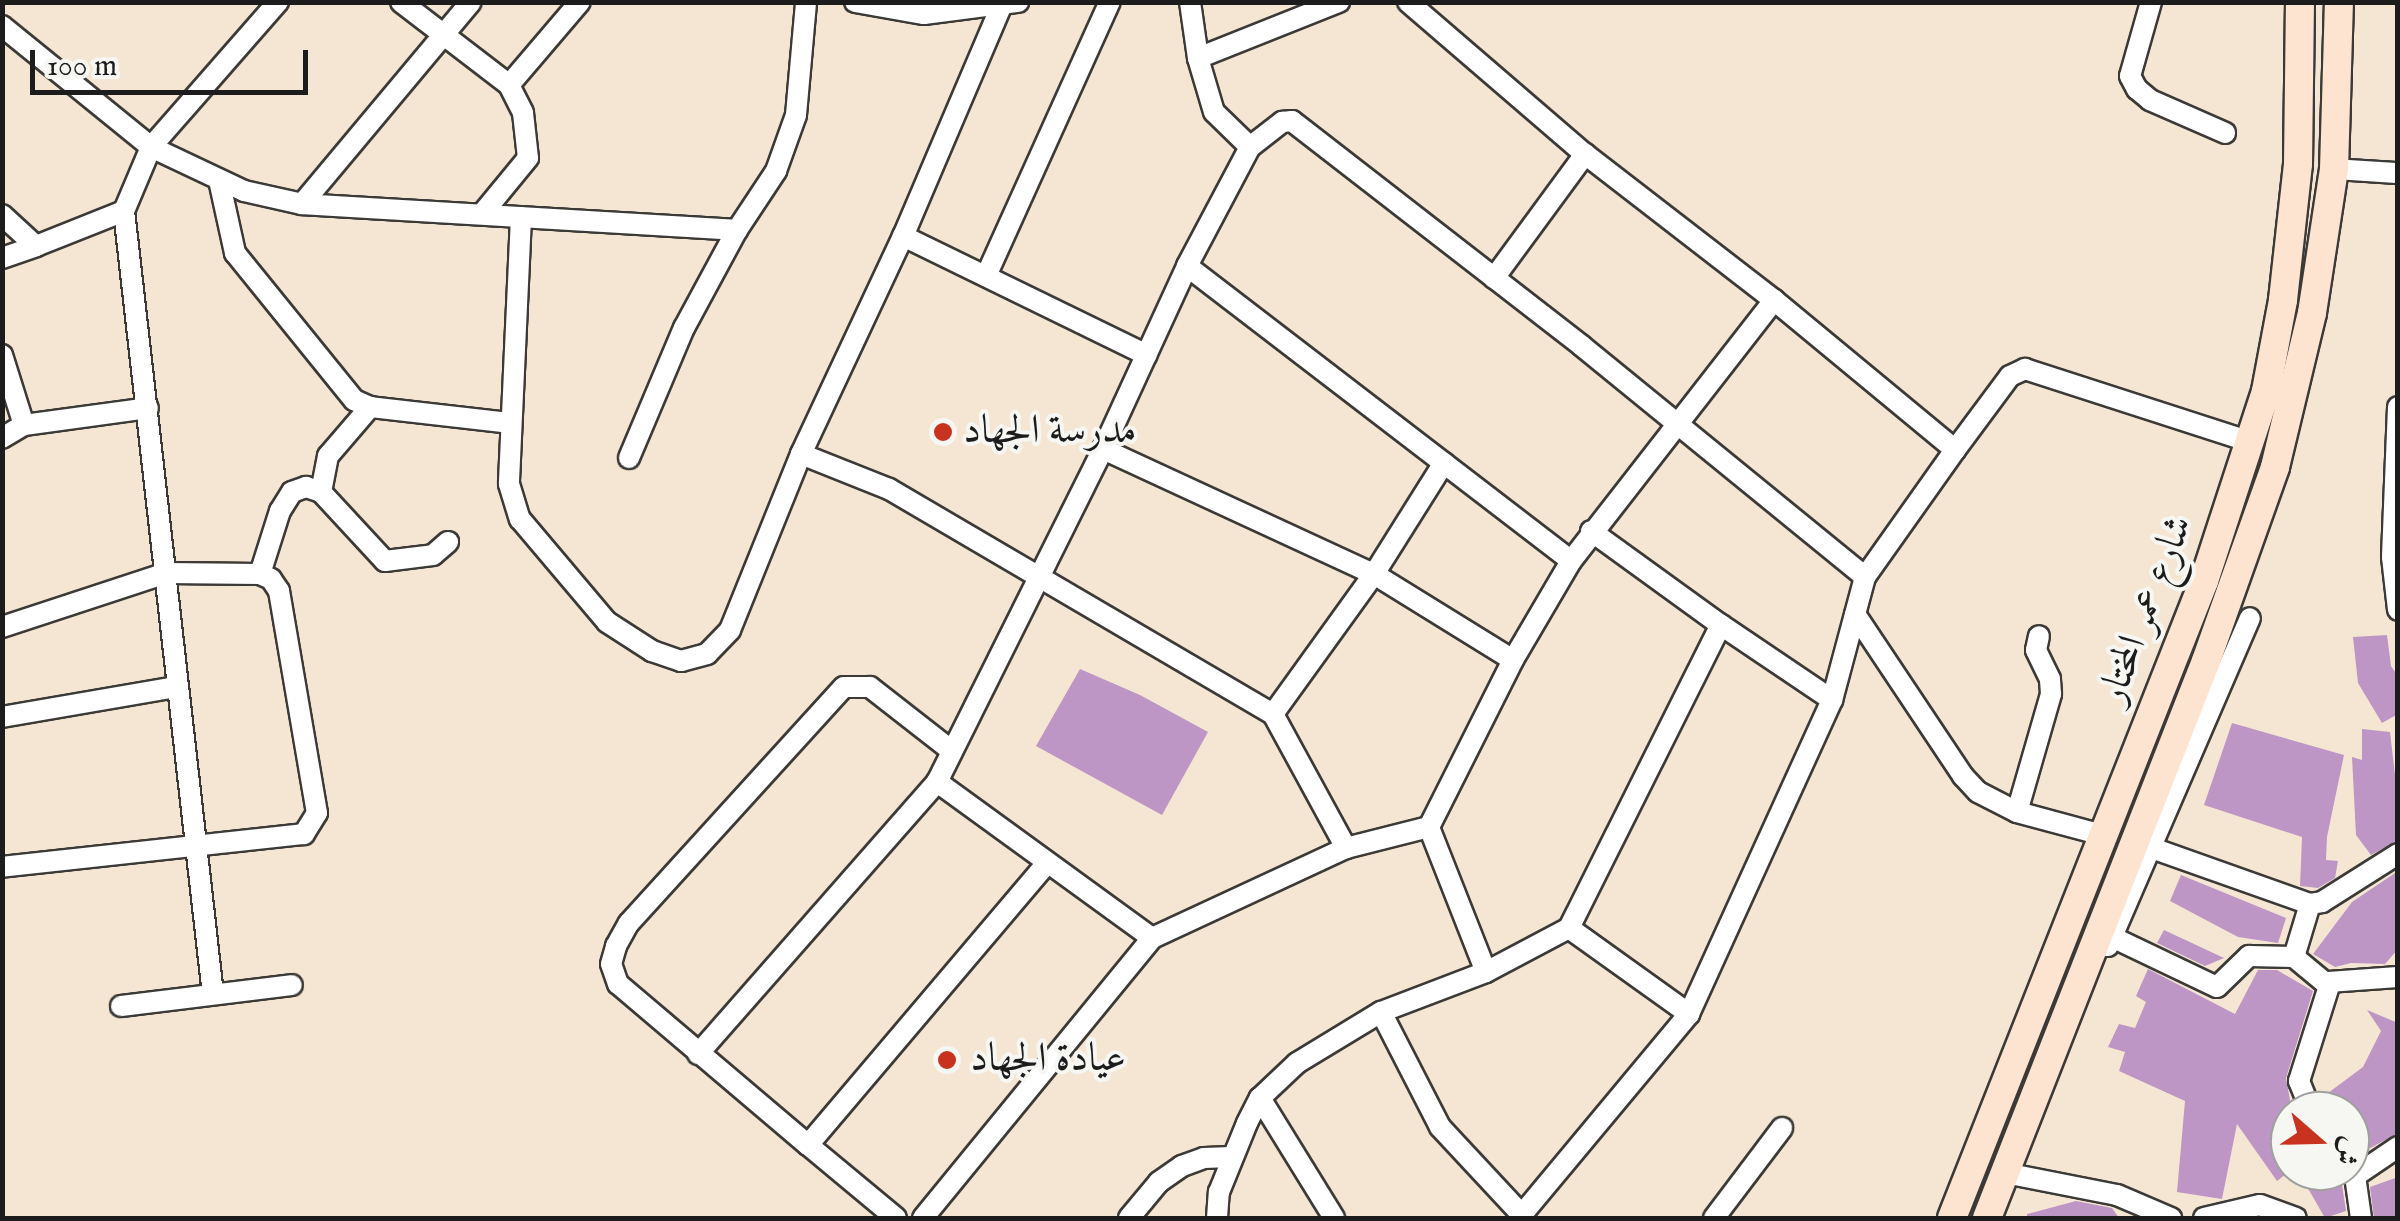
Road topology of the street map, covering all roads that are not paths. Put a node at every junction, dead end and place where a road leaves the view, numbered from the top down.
1 (278, 2) edge
2 (401, 2) edge
3 (471, 2) edge
4 (580, 2) edge
5 (806, 2) edge
6 (854, 2) edge
7 (1110, 2) edge
8 (1190, 2) edge
9 (1338, 2) edge
10 (1408, 2) edge
11 (2151, 2) edge
12 (2300, 2) edge
13 (2339, 2) edge
14 (1007, 4) edge
15 (2, 26) edge
16 (443, 38) junction
17 (1198, 58) junction
18 (509, 85) junction
19 (2225, 133) dead end
20 (151, 147) junction
21 (1250, 148) junction
22 (1586, 154) junction
23 (2334, 169) junction
24 (2398, 173) edge
25 (219, 180) junction
26 (302, 204) junction
27 (124, 210) junction
28 (482, 214) junction
29 (2, 215) edge
30 (521, 217) junction
31 (737, 230) junction
32 (903, 236) junction
33 (36, 246) junction
34 (2, 258) edge
35 (1187, 266) junction
36 (986, 276) junction
37 (1494, 278) junction
38 (1774, 300) junction
39 (2, 355) edge
40 (1146, 355) junction
41 (370, 407) junction
42 (2398, 407) edge
43 (148, 408) junction
44 (510, 423) junction
45 (1679, 423) junction
46 (24, 424) junction
47 (2, 438) edge
48 (2251, 442) junction
49 (1103, 449) junction
50 (1954, 450) junction
51 (802, 454) junction
52 (630, 458) dead end
53 (1444, 463) junction
54 (322, 492) junction
55 (1591, 532) junction
56 (448, 542) dead end
57 (1571, 561) junction
58 (166, 573) junction
59 (260, 574) junction
60 (1374, 574) junction
61 (1038, 576) junction
62 (1865, 577) junction
63 (2398, 610) edge
64 (1856, 614) junction
65 (2250, 618) dead end
66 (1721, 625) junction
67 (2, 627) edge
68 (2039, 636) dead end
69 (1513, 660) junction
70 (175, 687) junction
71 (1832, 700) junction
72 (1273, 714) junction
73 (2, 717) edge
74 (952, 751) junction
75 (937, 782) junction
76 (2016, 812) junction
77 (1429, 827) junction
78 (2103, 835) junction
79 (2149, 847) junction
80 (195, 848) junction
81 (1346, 848) junction
82 (2398, 854) edge
83 (1046, 864) junction
84 (2, 867) edge
85 (2310, 904) junction
86 (2070, 919) junction
87 (1569, 928) junction
88 (2106, 934) junction
89 (1152, 938) junction
90 (2294, 957) junction
91 (1486, 972) junction
92 (2398, 977) edge
93 (2328, 982) junction
94 (292, 985) dead end
95 (213, 994) junction
96 (120, 1006) dead end
97 (1382, 1012) junction
98 (1689, 1014) junction
99 (698, 1054) junction
100 (2303, 1091) edge
101 (1260, 1098) junction
102 (1782, 1128) dead end
103 (808, 1145) junction
104 (2397, 1150) edge
105 (1232, 1157) junction
106 (2010, 1174) junction
107 (1521, 1217) edge
108 (896, 1218) edge
109 (923, 1218) edge
110 (1129, 1218) edge
111 (1217, 1218) edge
112 (1334, 1218) edge
113 (1714, 1218) edge
114 (1952, 1218) edge
115 (1987, 1218) edge
116 (2171, 1218) edge
117 (2204, 1218) edge
118 (2296, 1218) edge
119 (2360, 1218) edge

1 - 20 street
2 - 16 street
3 - 16 street
4 - 18 street
5 - 31 street
6 - 14 street
7 - 36 street
8 - 17 street
9 - 17 street
10 - 22 street
11 - 19 street
12 - 48 street, شارع عمر المختار
13 - 23 street, شارع عمر المختار
14 - 32 street
15 - 20 street
16 - 18 street
16 - 26 street
17 - 21 street
18 - 28 street
20 - 25 street
20 - 27 street
21 - 35 street
21 - 37 street
22 - 37 street
22 - 38 street
23 - 24 street
23 - 88 street, شارع عمر المختار
25 - 26 street
25 - 41 street
26 - 28 street
27 - 33 street
27 - 43 street
28 - 30 street
29 - 33 street
30 - 31 street
30 - 44 street
31 - 52 street
32 - 36 street
32 - 51 street
33 - 34 street
35 - 40 street
35 - 53 street
36 - 40 street
37 - 45 street
38 - 45 street
38 - 50 street
39 - 46 street
40 - 49 street
41 - 44 street
41 - 54 street
42 - 63 street
43 - 46 street
43 - 58 street
44 - 51 street
45 - 55 street
45 - 62 street
46 - 47 street
48 - 50 street
48 - 78 street, شارع عمر المختار
49 - 60 street
49 - 61 street
50 - 62 street
51 - 61 street
53 - 57 street
53 - 60 street
54 - 56 street
54 - 59 street
55 - 57 street
55 - 66 street
57 - 69 street
58 - 59 street
58 - 67 street
58 - 70 street
59 - 80 street
60 - 69 street
60 - 72 street
61 - 72 street
61 - 74 street
62 - 64 street
64 - 71 street
64 - 76 street
65 - 79 street
66 - 71 street
66 - 87 street
68 - 76 street
69 - 77 street
70 - 73 street
70 - 80 street
71 - 98 street
72 - 81 street
74 - 75 street
74 - 99 street
75 - 83 street
75 - 99 street
76 - 78 street
77 - 81 street
77 - 91 street
78 - 86 street, شارع عمر المختار
79 - 85 street
79 - 88 street
80 - 84 street
80 - 95 street
81 - 89 street
82 - 85 street
83 - 89 street
83 - 103 street
85 - 90 street
86 - 88 street
86 - 114 street, شارع عمر المختار
87 - 91 street
87 - 98 street
88 - 90 street
88 - 106 street, شارع عمر المختار
89 - 109 street
90 - 93 street
91 - 97 street
92 - 93 street
93 - 100 street
94 - 95 street
95 - 96 street
97 - 101 street
97 - 107 street
98 - 107 street
99 - 103 street
101 - 105 street
101 - 112 street
102 - 113 street
103 - 108 street
104 - 119 street
105 - 110 street
105 - 111 street
106 - 115 street, شارع عمر المختار
106 - 116 street
117 - 118 street

